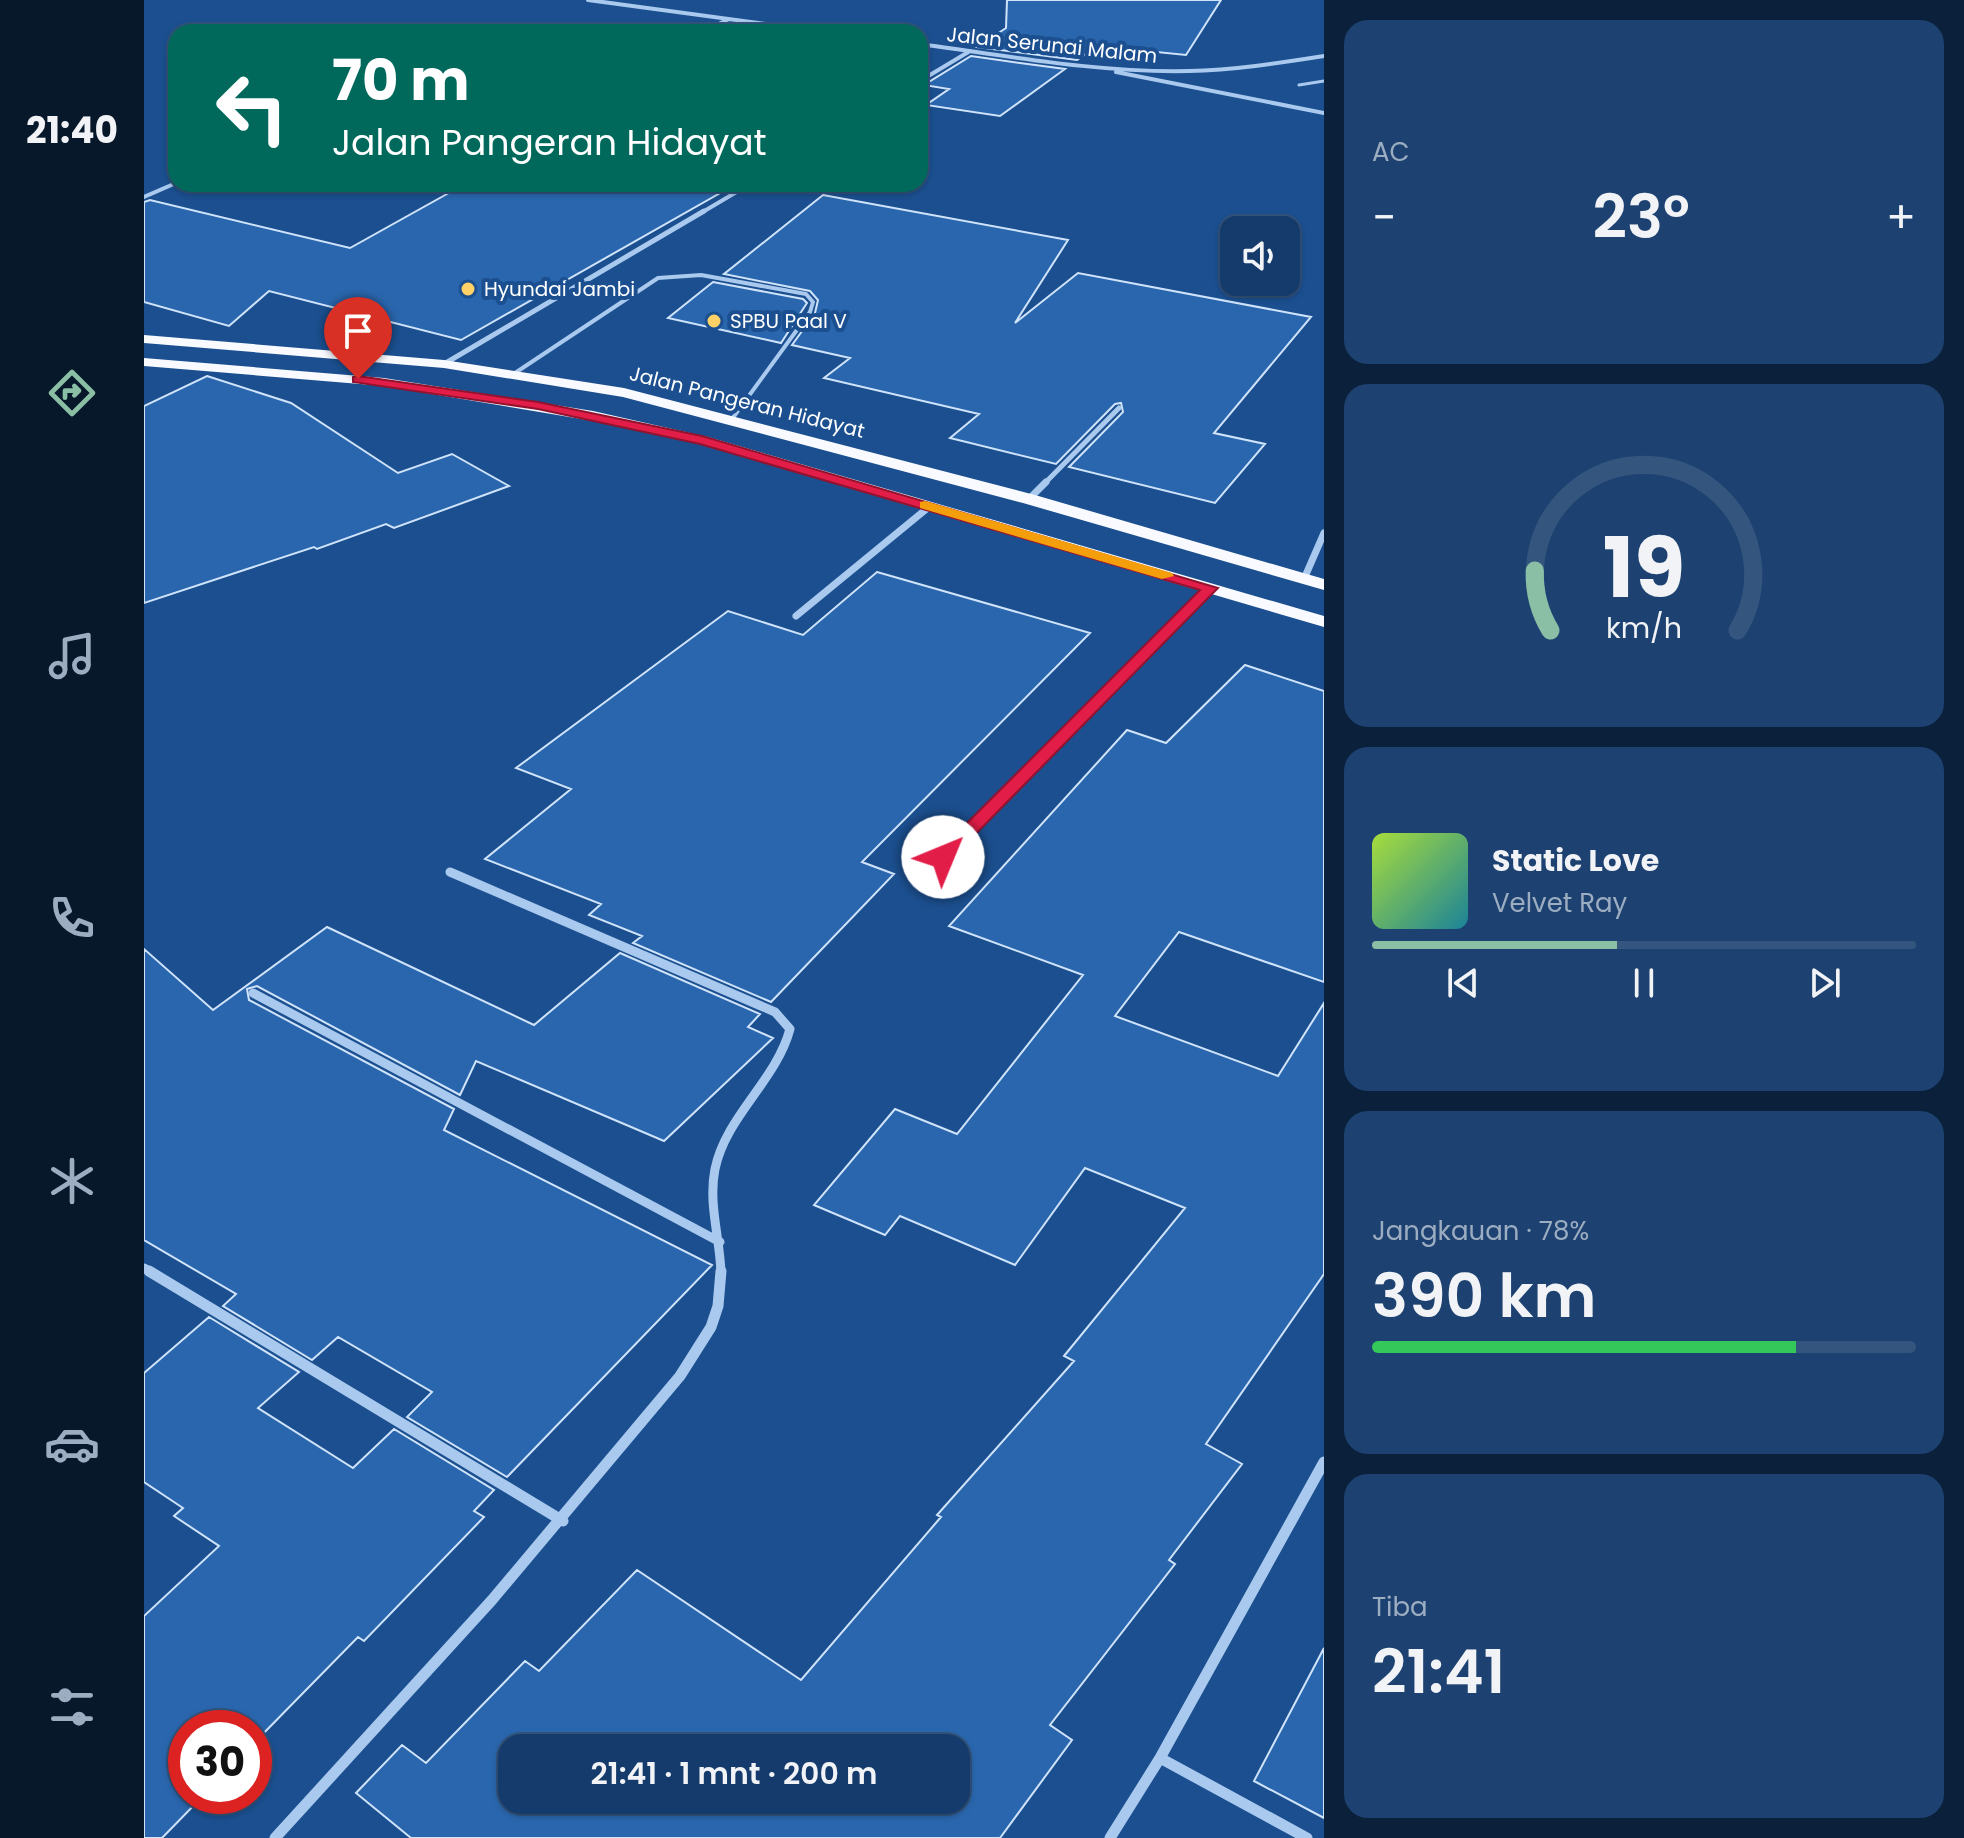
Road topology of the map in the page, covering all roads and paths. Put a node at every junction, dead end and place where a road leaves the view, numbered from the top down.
1 (588, 0) edge
2 (728, 19) junction
3 (718, 24) edge
4 (765, 24) edge
5 (928, 45) edge
6 (970, 51) junction
7 (1324, 56) edge
8 (1096, 67) junction
9 (928, 76) edge
10 (1324, 81) edge
11 (1299, 85) dead end
12 (1324, 113) edge
13 (168, 186) edge
14 (736, 192) edge
15 (144, 197) edge
16 (144, 339) edge
17 (144, 362) edge
18 (444, 364) junction
19 (515, 373) junction
20 (482, 396) junction
21 (1119, 408) dead end
22 (732, 419) junction
23 (702, 440) junction
24 (1029, 499) junction
25 (930, 506) junction
26 (1324, 533) edge
27 (1304, 579) junction
28 (1324, 585) edge
29 (1210, 588) junction
30 (796, 616) dead end
31 (1324, 622) edge
32 (943, 857) dead end
33 (450, 872) dead end
34 (253, 993) dead end
35 (720, 1242) junction
36 (144, 1268) edge
37 (1324, 1462) edge
38 (563, 1521) junction
39 (1160, 1758) junction
40 (275, 1838) edge
41 (1110, 1838) edge
42 (1307, 1838) edge

1 - 2 street
2 - 3 street
2 - 4 street
5 - 6 street, Jalan Serunai Malam
6 - 8 street, Jalan Serunai Malam
6 - 9 street
7 - 8 street, Jalan Serunai Malam
8 - 12 street
10 - 11 lane
13 - 15 street
14 - 18 street
16 - 18 highway, Jalan Pangeran Hidayat
17 - 20 highway, Jalan Pangeran Hidayat
18 - 19 highway, Jalan Pangeran Hidayat
19 - 20 highway
19 - 22 highway, Jalan Pangeran Hidayat
19 - 22 lane
20 - 23 highway, Jalan Pangeran Hidayat
21 - 24 street
22 - 23 highway
22 - 24 highway, Jalan Pangeran Hidayat
23 - 25 highway, Jalan Pangeran Hidayat
24 - 27 highway, Jalan Pangeran Hidayat
25 - 29 highway, Jalan Pangeran Hidayat
25 - 30 street
26 - 27 street
27 - 28 highway, Jalan Pangeran Hidayat
29 - 31 highway, Jalan Pangeran Hidayat
29 - 32 street
33 - 35 street
34 - 35 street
35 - 38 street
36 - 38 street
37 - 39 street
38 - 40 street
39 - 41 street
39 - 42 street

